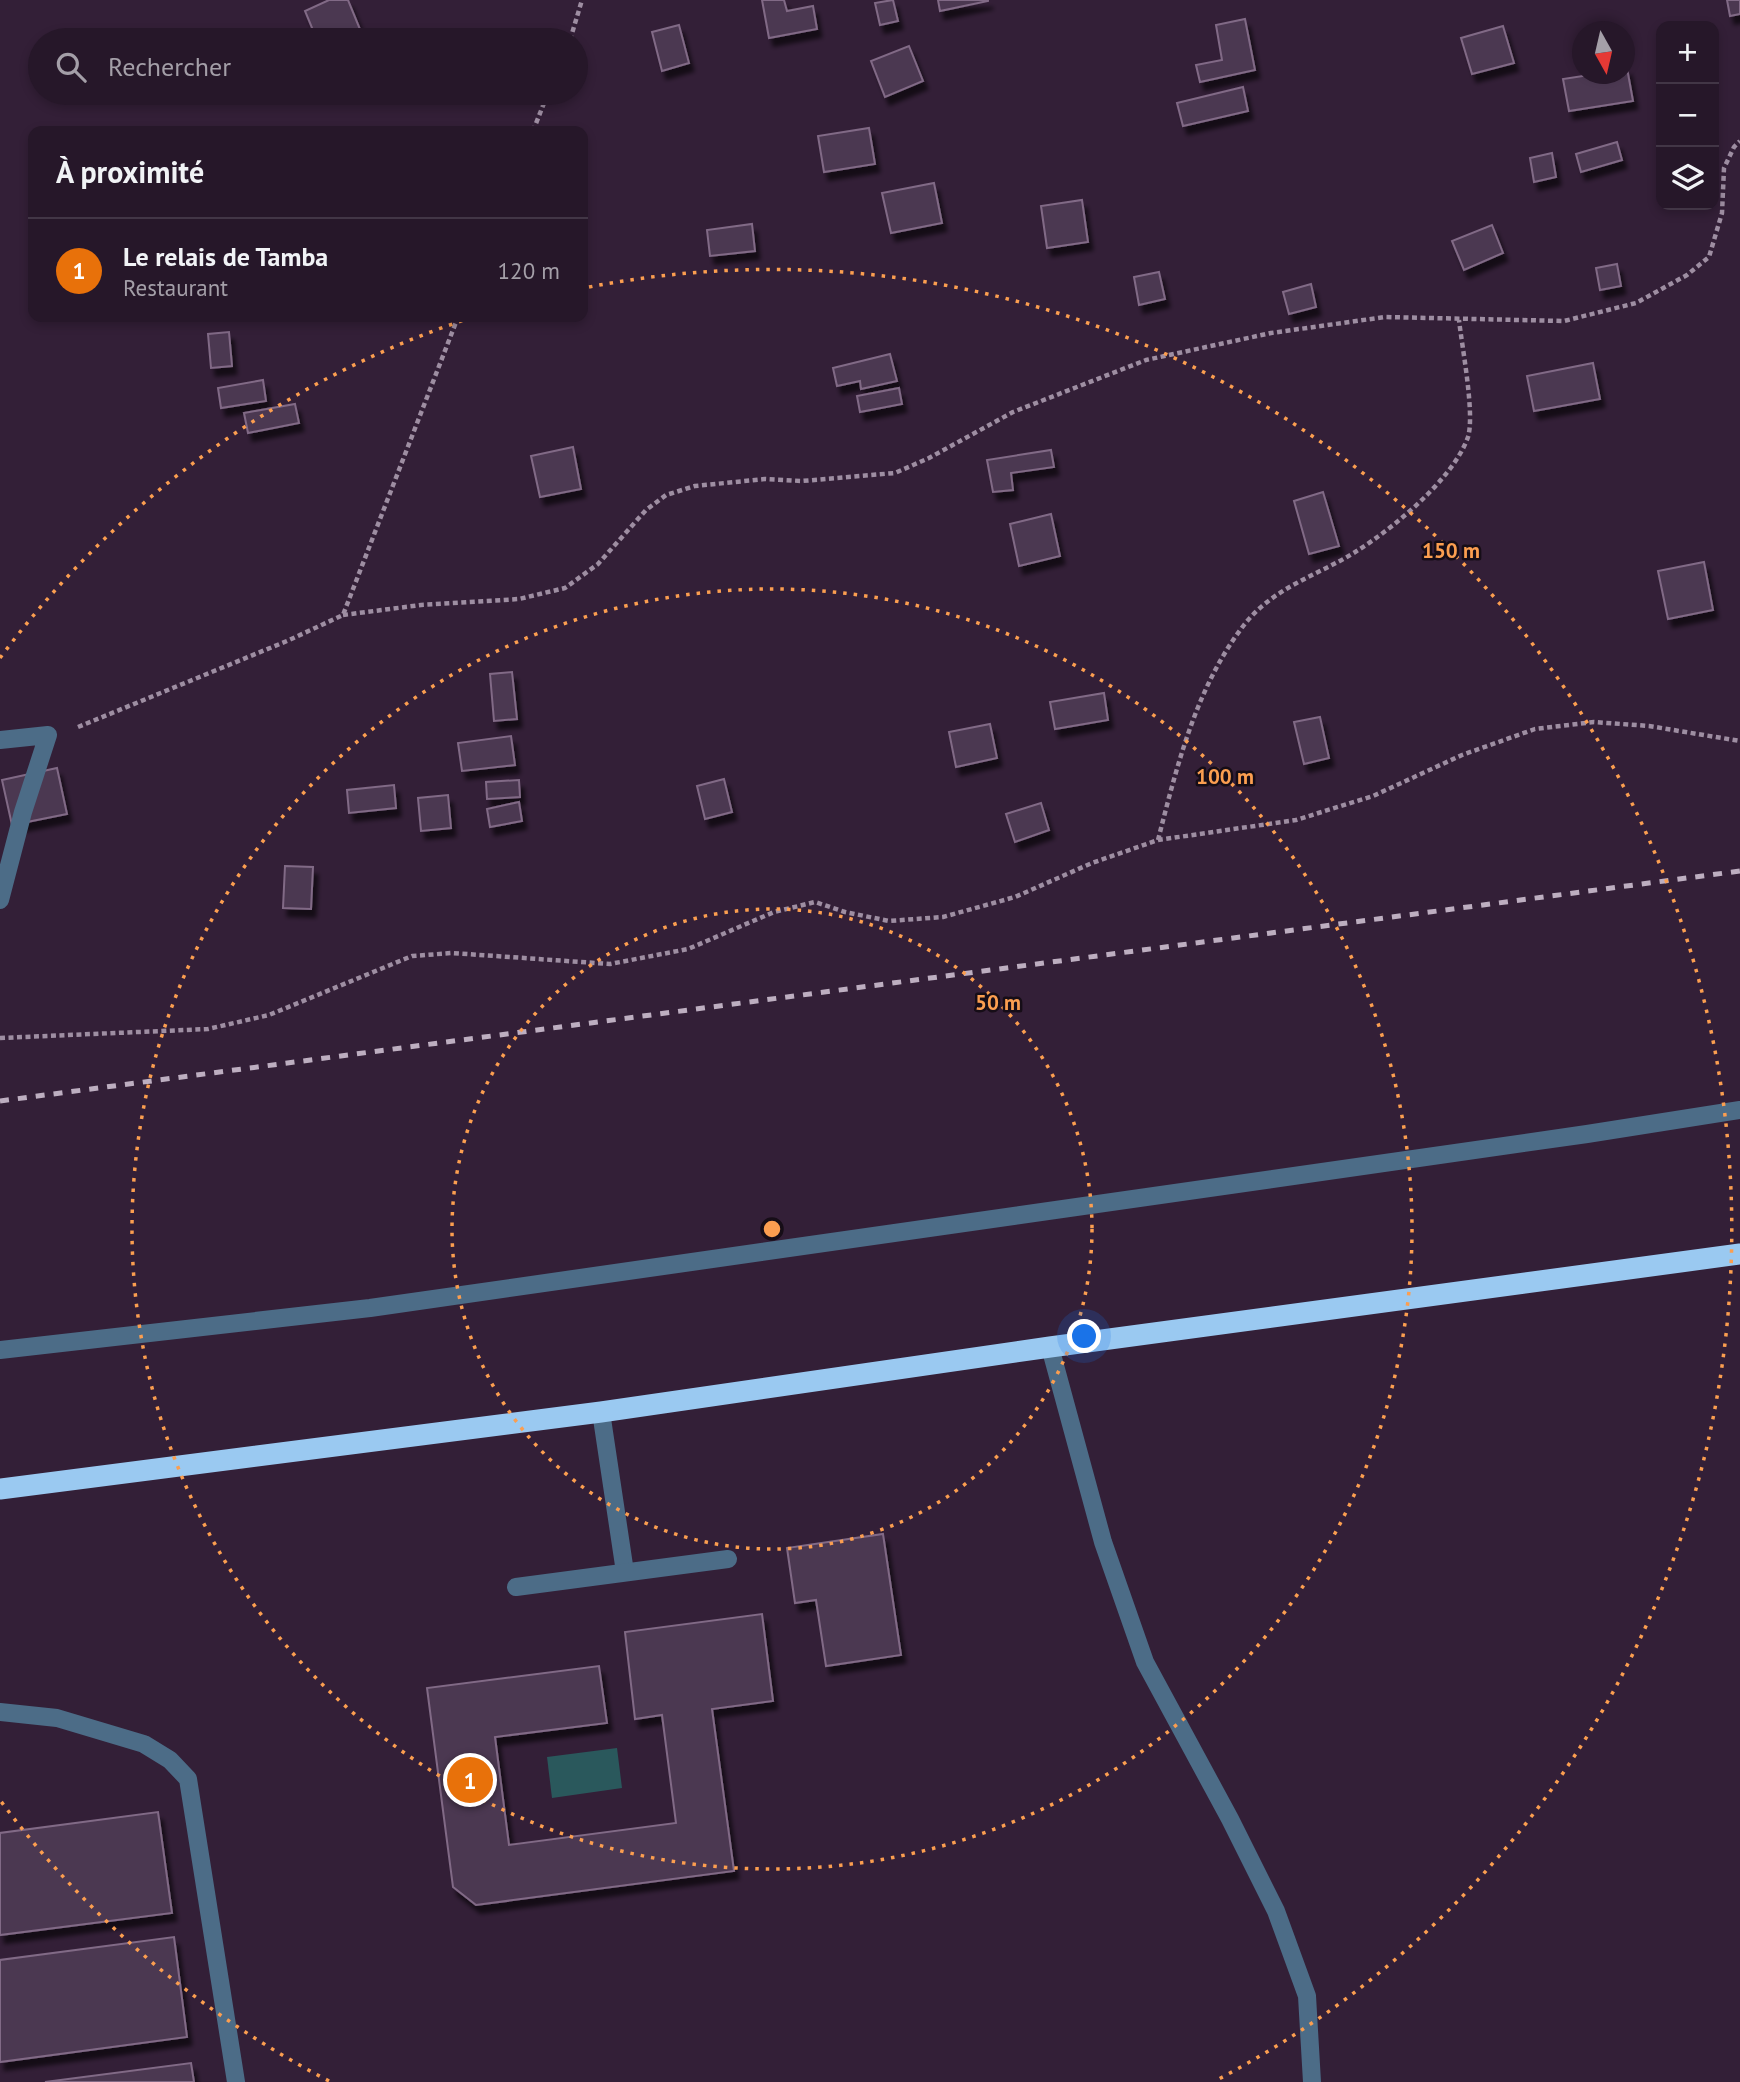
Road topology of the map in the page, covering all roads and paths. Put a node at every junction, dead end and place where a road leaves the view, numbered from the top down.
1 (582, 0) edge
2 (574, 28) edge
3 (543, 105) edge
4 (535, 126) edge
5 (1740, 141) edge
6 (1459, 320) junction
7 (456, 322) edge
8 (343, 615) junction
9 (48, 735) junction
10 (0, 740) edge
11 (1740, 741) edge
12 (1158, 840) junction
13 (0, 900) edge
14 (0, 1038) edge
15 (1740, 1110) edge
16 (1740, 1254) edge
17 (1050, 1347) junction
18 (0, 1350) edge
19 (601, 1412) junction
20 (0, 1489) edge
21 (728, 1559) dead end
22 (625, 1572) junction
23 (516, 1587) dead end
24 (0, 1712) edge
25 (236, 2082) edge
26 (1312, 2082) edge

1 - 2 path
3 - 4 path
5 - 6 path
6 - 8 path
6 - 12 path
7 - 8 path
8 - 9 path
9 - 10 street
9 - 13 street
11 - 12 path
12 - 14 path
15 - 18 street
16 - 17 highway
17 - 19 highway
17 - 26 street
19 - 20 highway
19 - 22 street
21 - 22 street
22 - 23 street
24 - 25 street

